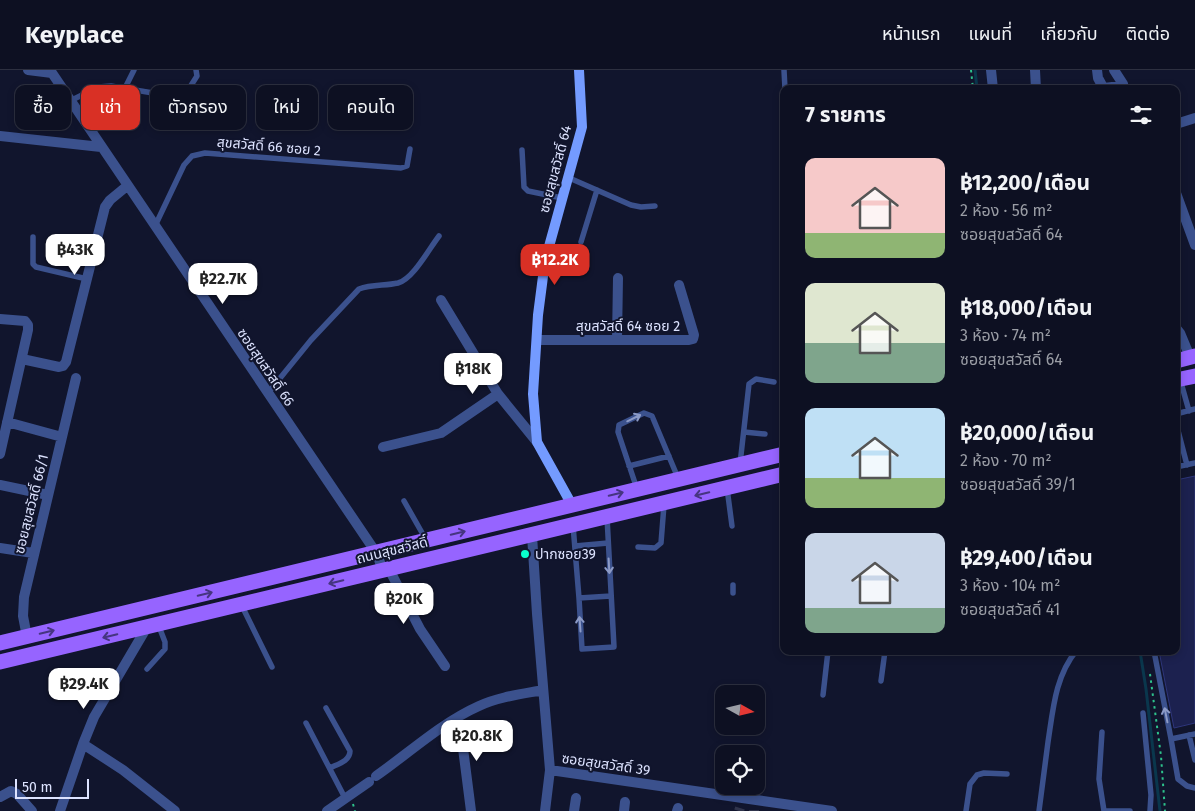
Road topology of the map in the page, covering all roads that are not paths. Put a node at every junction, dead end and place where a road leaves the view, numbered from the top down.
1 (28, 70) edge
2 (134, 70) edge
3 (196, 70) edge
4 (579, 70) edge
5 (784, 70) edge
6 (991, 70) edge
7 (1035, 70) edge
8 (1114, 70) edge
9 (51, 71) edge
10 (60, 85) edge
11 (126, 85) edge
12 (191, 85) edge
13 (785, 85) edge
14 (993, 85) edge
15 (1036, 85) edge
16 (1122, 85) edge
17 (71, 102) edge
18 (1195, 118) edge
19 (1180, 123) edge
20 (0, 136) edge
21 (101, 146) junction
22 (410, 150) dead end
23 (522, 150) dead end
24 (567, 177) junction
25 (127, 186) junction
26 (597, 190) junction
27 (562, 198) junction
28 (1180, 205) edge
29 (655, 206) dead end
30 (154, 226) junction
31 (33, 236) dead end
32 (438, 236) dead end
33 (581, 242) dead end
34 (1195, 245) edge
35 (618, 278) dead end
36 (87, 279) junction
37 (679, 284) dead end
38 (441, 300) dead end
39 (0, 319) edge
40 (1180, 332) edge
41 (617, 339) junction
42 (537, 340) junction
43 (1187, 358) edge
44 (22, 359) junction
45 (76, 378) dead end
46 (1184, 378) edge
47 (774, 382) dead end
48 (268, 393) junction
49 (498, 394) junction
50 (1192, 410) edge
51 (4, 428) edge
52 (744, 432) junction
53 (765, 434) dead end
54 (62, 437) junction
55 (1180, 438) edge
56 (537, 442) junction
57 (383, 447) dead end
58 (0, 454) edge
59 (780, 455) edge
60 (669, 456) junction
61 (1195, 463) edge
62 (740, 465) junction
63 (1187, 465) junction
64 (629, 466) junction
65 (1180, 466) edge
66 (780, 475) edge
67 (678, 480) junction
68 (0, 485) edge
69 (727, 488) junction
70 (637, 489) junction
71 (48, 495) junction
72 (404, 501) dead end
73 (664, 503) junction
74 (572, 505) junction
75 (606, 517) junction
76 (574, 525) junction
77 (732, 526) dead end
78 (532, 535) junction
79 (427, 541) junction
80 (608, 543) junction
81 (575, 546) junction
82 (638, 547) dead end
83 (0, 548) edge
84 (33, 553) junction
85 (377, 554) junction
86 (386, 570) junction
87 (733, 585) dead end
88 (733, 593) dead end
89 (611, 596) junction
90 (579, 598) junction
91 (241, 604) junction
92 (153, 626) junction
93 (27, 637) junction
94 (0, 643) edge
95 (828, 655) edge
96 (885, 655) edge
97 (1073, 655) edge
98 (1155, 655) edge
99 (0, 662) edge
100 (446, 666) dead end
101 (272, 667) dead end
102 (147, 669) dead end
103 (882, 681) dead end
104 (543, 690) junction
105 (823, 695) dead end
106 (326, 708) dead end
107 (1143, 714) dead end
108 (458, 717) junction
109 (306, 723) dead end
110 (1102, 732) dead end
111 (1192, 735) edge
112 (1171, 739) junction
113 (83, 744) junction
114 (1195, 760) edge
115 (330, 768) junction
116 (550, 770) junction
117 (1007, 774) dead end
118 (1195, 788) edge
119 (0, 797) edge
120 (346, 798) junction
121 (576, 798) dead end
122 (792, 808) edge
123 (32, 811) edge
124 (60, 811) edge
125 (175, 811) edge
126 (327, 811) edge
127 (471, 811) edge
128 (545, 811) edge
129 (574, 811) edge
130 (832, 811) edge
131 (966, 811) edge
132 (1039, 811) edge
133 (1130, 811) edge
134 (1150, 811) edge

1 - 9 street
2 - 11 lane
3 - 12 lane
4 - 24 street, ซอยสุขสวัสดิ์ 64
5 - 13 lane
6 - 14 street
7 - 15 street
8 - 16 street
9 - 10 street, ซอยสุขสวัสดิ์ 66
17 - 21 street, ซอยสุขสวัสดิ์ 66
18 - 19 street
20 - 21 street
21 - 25 street, ซอยสุขสวัสดิ์ 66
22 - 30 lane, สุขสวัสดิ์ 66 ซอย 2
23 - 27 lane
24 - 26 lane
24 - 27 street, ซอยสุขสวัสดิ์ 64
25 - 30 street, ซอยสุขสวัสดิ์ 66
25 - 36 street
26 - 29 lane
26 - 33 lane
27 - 42 street, ซอยสุขสวัสดิ์ 64
28 - 34 street
30 - 48 street, ซอยสุขสวัสดิ์ 66
31 - 36 lane
32 - 48 lane
35 - 41 street
36 - 44 street
37 - 41 street, สุขสวัสดิ์ 64 ซอย 2
38 - 49 street
39 - 44 street
40 - 43 street
41 - 42 street, สุขสวัสดิ์ 64 ซอย 2
42 - 56 street, ซอยสุขสวัสดิ์ 64
44 - 51 street
45 - 54 street, ซอยสุขสวัสดิ์ 66/1
46 - 50 lane
47 - 52 lane
48 - 85 street, ซอยสุขสวัสดิ์ 66
49 - 56 street
49 - 57 street
51 - 54 street
51 - 58 street
52 - 53 lane
52 - 62 lane
54 - 71 street, ซอยสุขสวัสดิ์ 66/1
55 - 63 lane
56 - 74 street, ซอยสุขสวัสดิ์ 64
59 - 62 main road, ถนนสุขสวัสดิ์
60 - 64 lane
64 -> 60 lane
60 - 67 lane
61 - 63 lane
62 - 67 main road, ถนนสุขสวัสดิ์
63 - 65 lane
64 - 70 lane
66 - 69 main road, ถนนสุขสวัสดิ์
67 - 70 main road, ถนนสุขสวัสดิ์
68 - 71 street
69 -> 73 main road, ถนนสุขสวัสดิ์
69 - 77 lane
74 -> 70 main road, ถนนสุขสวัสดิ์
71 - 84 street, ซอยสุขสวัสดิ์ 66/1
72 - 79 lane
73 - 75 main road, ถนนสุขสวัสดิ์
73 - 82 lane
79 -> 74 main road, ถนนสุขสวัสดิ์
75 - 76 main road, ถนนสุขสวัสดิ์
75 - 80 lane
76 - 78 main road, ถนนสุขสวัสดิ์
76 - 81 lane
78 - 86 main road, ถนนสุขสวัสดิ์
78 - 104 street, ซอยสุขสวัสดิ์ 39
79 - 85 main road, ถนนสุขสวัสดิ์
80 - 81 lane
80 -> 89 lane
81 - 90 lane
83 - 84 street
84 - 93 street, ซอยสุขสวัสดิ์ 66/1
85 - 86 street, ซอยสุขสวัสดิ์ 66
93 -> 85 main road, ถนนสุขสวัสดิ์
86 -> 91 main road, ถนนสุขสวัสดิ์
86 - 100 street, ซอยสุขสวัสดิ์ 66
87 - 88 lane
89 - 90 lane
89 -> 90 lane
91 - 92 main road, ถนนสุขสวัสดิ์
91 - 101 lane
92 -> 99 main road, ถนนสุขสวัสดิ์
92 - 102 lane
92 - 113 street
93 - 94 main road, ถนนสุขสวัสดิ์
95 - 105 lane
96 - 103 lane
97 - 132 lane
112 -> 98 lane
104 - 108 street
104 - 116 street, ซอยสุขสวัสดิ์ 39
106 - 115 lane
107 - 134 lane
108 - 120 street
108 - 127 street
109 - 115 lane
110 - 133 lane
111 - 112 lane
111 - 114 lane
112 - 118 lane
113 - 124 street
113 - 125 street
115 - 120 lane
116 - 122 street, ซอยสุขสวัสดิ์ 39
116 - 128 street
117 - 131 lane
119 - 123 street
120 - 126 street
121 - 129 street
122 - 130 street, ซอยสุขสวัสดิ์ 39

